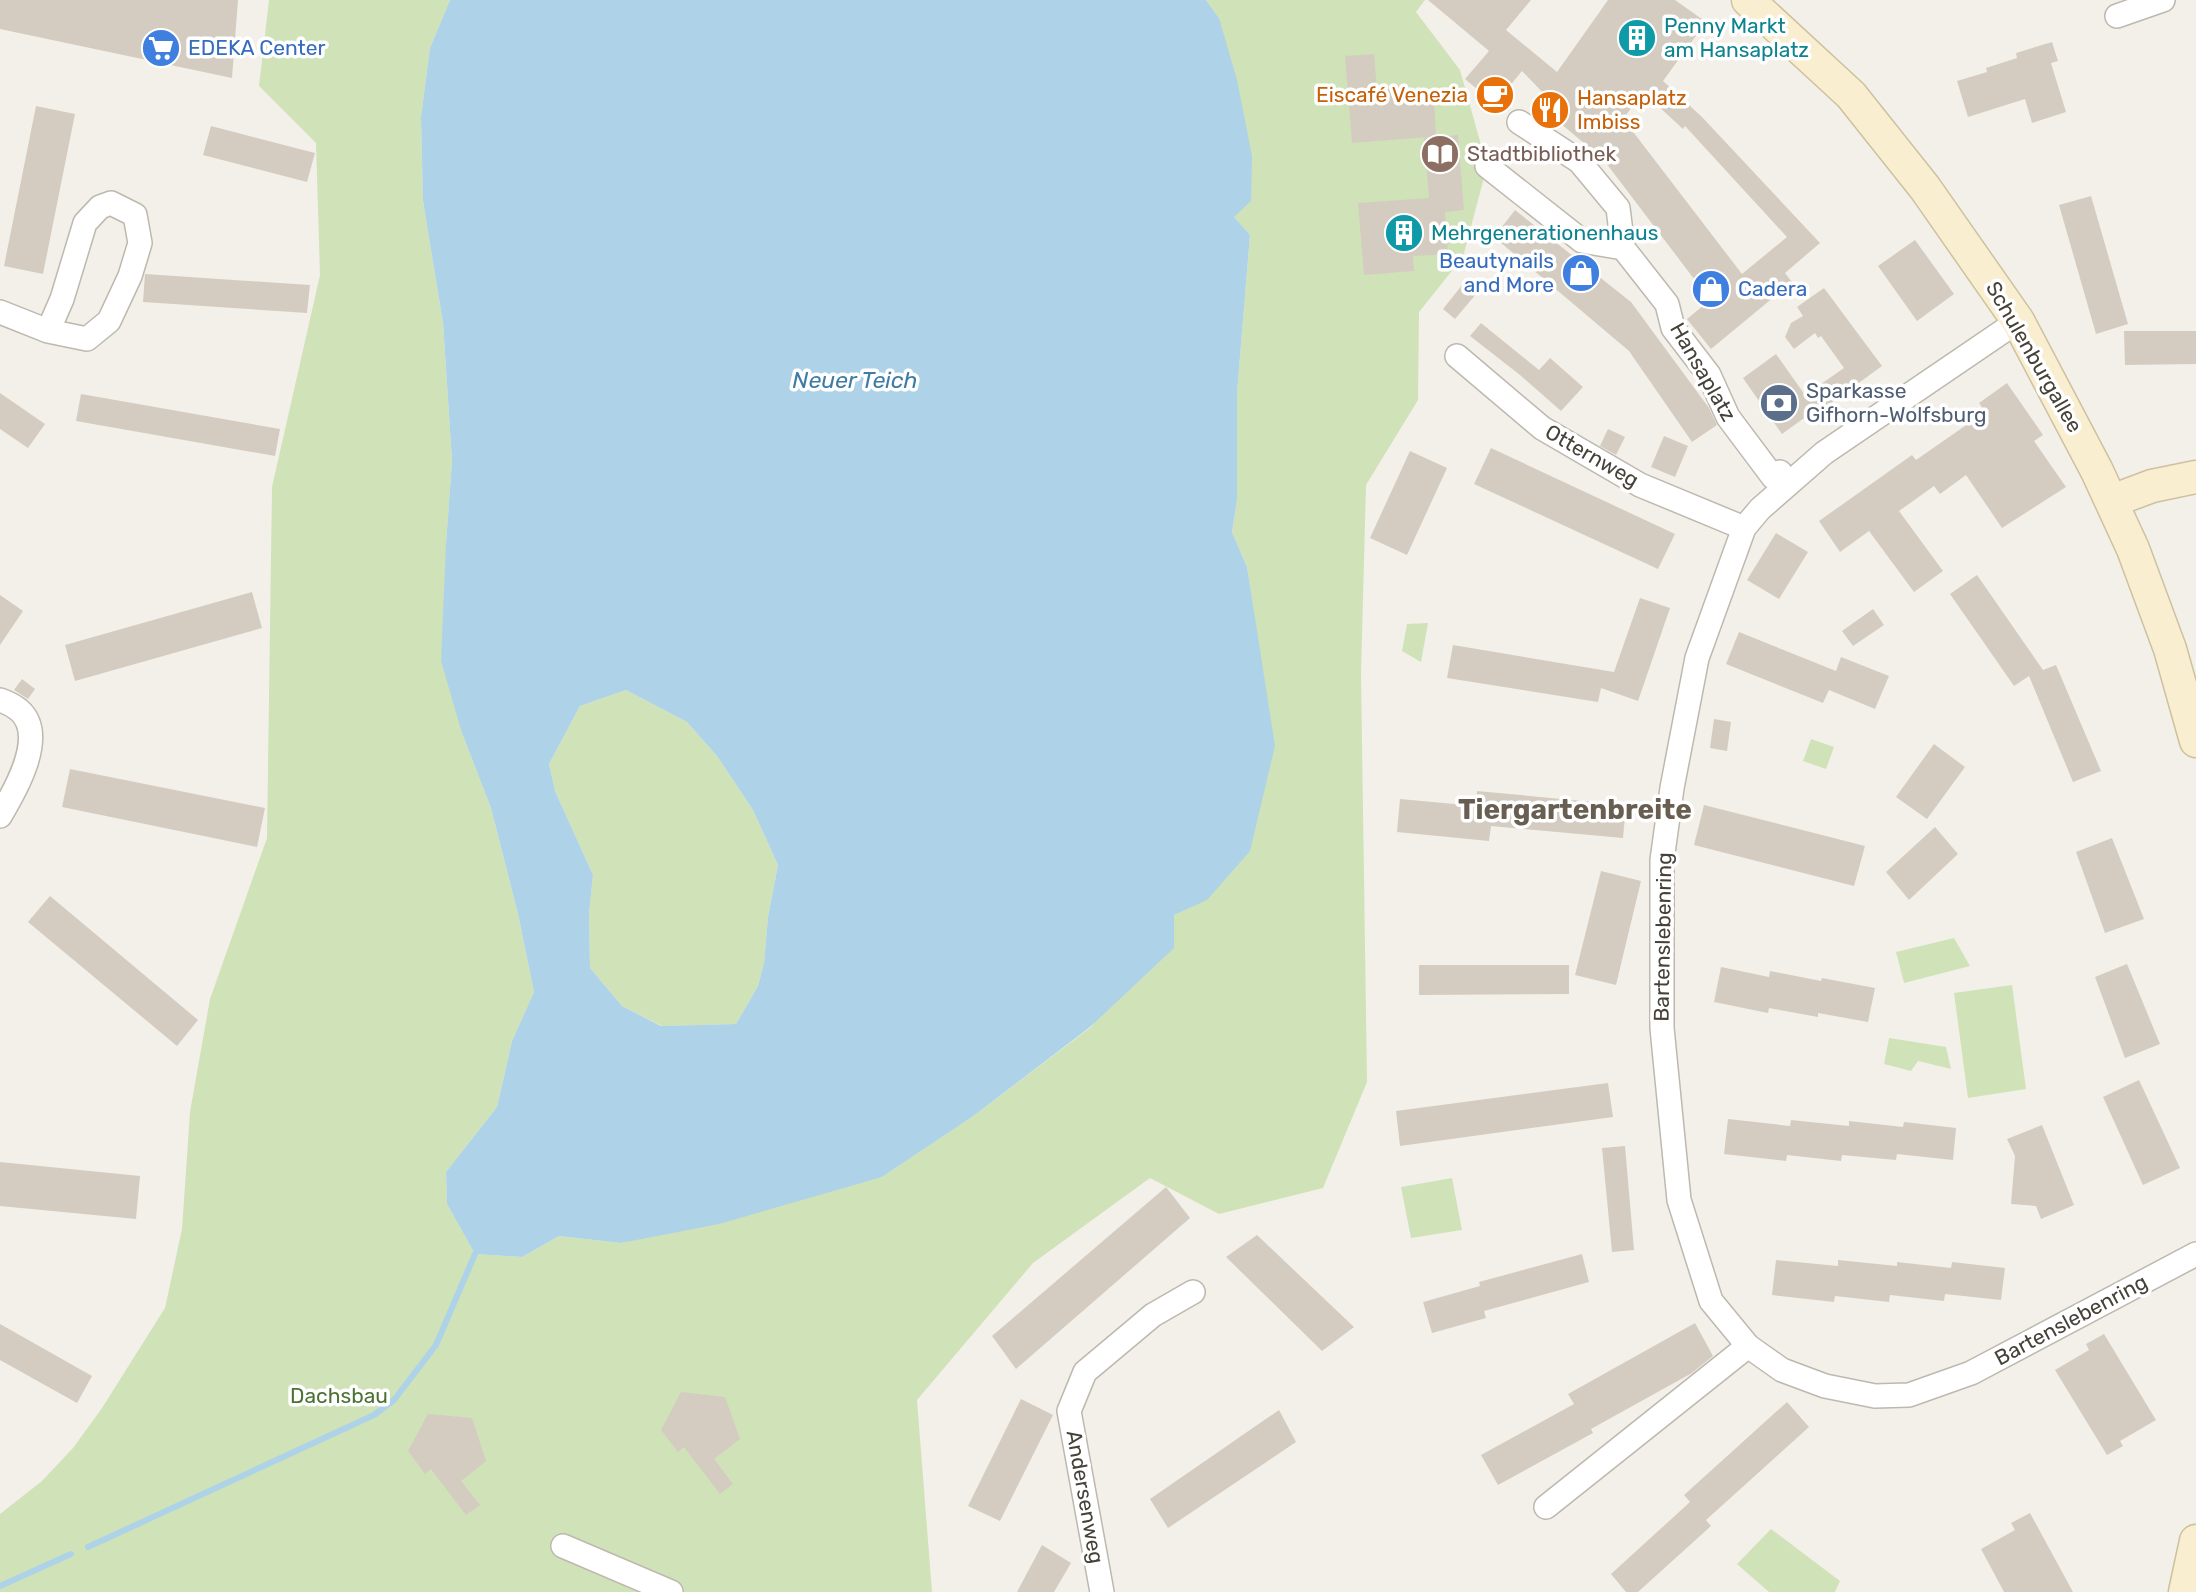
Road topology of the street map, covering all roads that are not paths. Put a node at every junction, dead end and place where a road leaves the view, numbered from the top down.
1 (1748, 0) edge
2 (2163, 0) edge
3 (2117, 16) dead end
4 (1519, 122) dead end
5 (1487, 166) dead end
6 (1623, 248) junction
7 (0, 312) edge
8 (2018, 321) junction
9 (48, 331) junction
10 (1457, 356) dead end
11 (2196, 477) edge
12 (1788, 482) junction
13 (2112, 501) junction
14 (1744, 528) junction
15 (0, 700) edge
16 (2196, 741) edge
17 (0, 816) edge
18 (2196, 1254) edge
19 (1192, 1292) dead end
20 (1748, 1346) junction
21 (1546, 1507) dead end
22 (2196, 1545) edge
23 (563, 1546) dead end
24 (671, 1592) edge
25 (1102, 1592) edge
26 (2185, 1592) edge

1 - 8 street, Schulenburgallee
2 - 3 street
4 - 6 street
5 - 6 street
6 - 12 street, Hansaplatz
7 - 9 street
8 - 12 street, Bartenslebenring
8 - 13 street, Schulenburgallee
9 - 9 street
10 - 14 street, Otternweg
11 - 13 street
12 - 14 street, Bartenslebenring
13 - 16 street, Schulenburgallee
14 - 20 street, Bartenslebenring
15 - 17 street
18 - 20 street, Bartenslebenring
19 - 25 street, Andersenweg
20 - 21 street
22 - 26 street
23 - 24 street

